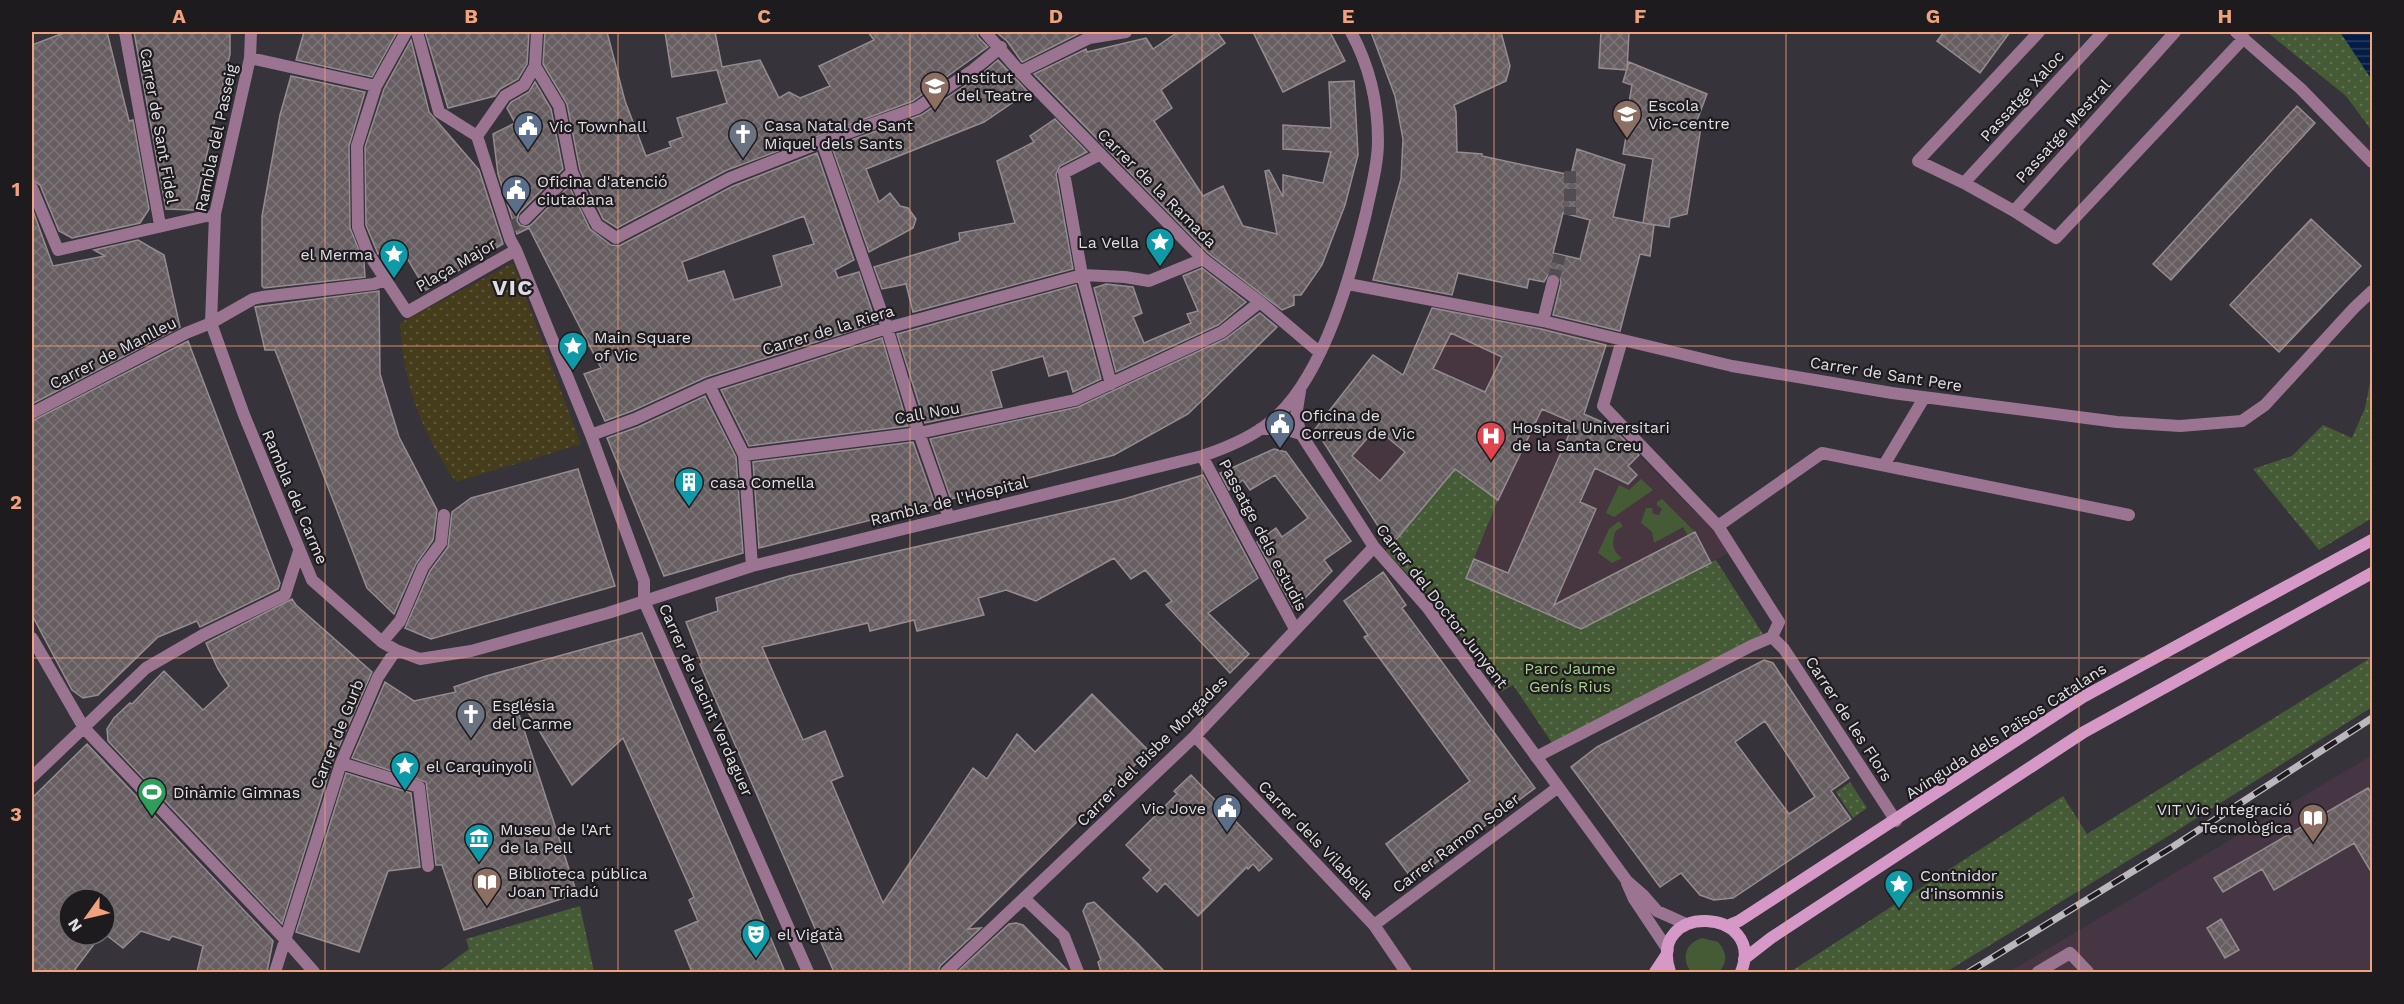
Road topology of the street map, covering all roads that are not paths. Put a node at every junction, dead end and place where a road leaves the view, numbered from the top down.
1 (125, 32) edge
2 (251, 32) edge
3 (406, 32) edge
4 (417, 32) edge
5 (537, 32) edge
6 (985, 32) edge
7 (1126, 32) edge
8 (1351, 32) edge
9 (2039, 32) edge
10 (2103, 32) edge
11 (2175, 32) edge
12 (1088, 35) edge
13 (2240, 35) edge
14 (1000, 47) junction
15 (250, 58) junction
16 (535, 66) junction
17 (1020, 72) junction
18 (376, 86) junction
19 (477, 136) junction
20 (822, 142) junction
21 (1100, 155) junction
22 (2373, 162) edge
23 (572, 172) junction
24 (1964, 183) junction
25 (32, 188) edge
26 (2014, 211) junction
27 (215, 214) junction
28 (525, 219) tunnel mouth
29 (160, 225) junction
30 (516, 250) junction
31 (1203, 259) junction
32 (1082, 275) junction
33 (1553, 282) tunnel mouth
34 (388, 284) junction
35 (1348, 284) junction
36 (2373, 291) edge
37 (1260, 302) junction
38 (1543, 321) junction
39 (211, 323) junction
40 (887, 328) junction
41 (1622, 340) junction
42 (1319, 352) junction
43 (1112, 384) junction
44 (709, 385) junction
45 (1300, 390) junction
46 (1924, 398) junction
47 (32, 414) edge
48 (1260, 429) junction
49 (919, 433) junction
50 (1301, 434) junction
51 (591, 435) junction
52 (744, 455) junction
53 (1202, 456) junction
54 (1884, 465) junction
55 (444, 515) dead end
56 (2129, 515) dead end
57 (950, 518) junction
58 (1718, 526) junction
59 (2373, 540) edge
60 (1374, 547) junction
61 (299, 551) junction
62 (752, 566) junction
63 (2373, 573) edge
64 (644, 601) junction
65 (1295, 629) junction
66 (32, 638) edge
67 (1772, 638) junction
68 (382, 642) junction
69 (396, 650) junction
70 (84, 728) junction
71 (1195, 736) junction
72 (1536, 757) junction
73 (341, 763) junction
74 (32, 777) edge
75 (1557, 788) junction
76 (1896, 820) junction
77 (428, 866) dead end
78 (1627, 881) junction
79 (1024, 898) junction
80 (1686, 924) junction
81 (1374, 925) junction
82 (1727, 926) junction
83 (284, 938) junction
84 (1667, 952) junction
85 (1744, 959) junction
86 (275, 972) edge
87 (314, 972) edge
88 (808, 972) edge
89 (946, 972) edge
90 (1078, 972) edge
91 (1406, 972) edge
92 (1655, 972) edge
93 (1670, 972) edge
94 (1741, 972) edge
95 (2038, 972) edge
96 (2088, 972) edge

1 - 29 street, Carrer de Sant Fidel
2 - 15 street, Rambla del Passeig
3 - 18 street
4 - 19 street
5 - 16 street
6 - 14 street, Carrer de la Ramada
7 - 12 street
8 - 35 street, Rambla de l'Hospital
9 - 24 street
10 - 24 street, Passatge Xaloc
11 - 26 street, Passatge Mestral
12 - 17 street
13 - 22 street
13 - 26 street
14 - 17 street, Carrer de la Ramada
14 - 20 street
15 - 18 street
15 - 27 street, Rambla del Passeig
16 - 19 street
16 - 23 street
17 - 21 street, Carrer de la Ramada
18 - 34 street
19 - 30 street, Plaça Major
20 - 23 street
20 - 40 street
21 - 31 street, Carrer de la Ramada
21 - 32 street
23 - 28 street
24 - 26 street
25 - 29 street
27 - 29 street
27 - 39 street, Rambla del Passeig
30 - 34 street, Plaça Major
30 - 51 street, Plaça Major
31 - 32 street, Carrer de la Riera
31 - 37 street, Carrer de la Ramada
32 - 40 street, Carrer de la Riera
32 - 43 street
33 - 38 street
34 - 39 street, Carrer de Manlleu
35 - 38 street, Carrer de Sant Pere
35 - 42 street, Rambla de l'Hospital
36 - 46 street, Carrer de Sant Pere
37 - 42 street, Carrer de la Ramada
37 - 43 street, Call Nou
38 - 41 street, Carrer de Sant Pere
39 - 47 street, Carrer de Manlleu
39 - 61 street, Rambla del Carme
40 - 44 street, Carrer de la Riera
40 - 49 street
41 - 46 street, Carrer de Sant Pere
41 - 58 street
42 - 45 street, Rambla de l'Hospital
43 - 49 street, Call Nou
44 - 51 street, Carrer de la Riera
44 - 52 street
45 - 48 street, Rambla de l'Hospital
45 - 50 street, Rambla de l'Hospital
46 - 54 street
48 - 50 street
48 - 53 street, Rambla de l'Hospital
49 - 52 street, Call Nou
49 - 57 street
50 - 60 street, Carrer del Doctor Junyent
51 - 64 street, Carrer de Jacint Verdaguer
52 - 62 street
53 - 57 street, Rambla de l'Hospital
53 - 65 street, Passatge dels estudis
54 - 56 street
54 - 58 street
55 - 68 street
57 - 62 street, Rambla de l'Hospital
58 - 67 street
59 - 76 street, Avinguda dels Països Catalans
60 - 65 street, Carrer del Bisbe Morgades
60 - 72 street, Carrer del Doctor Junyent
61 - 68 street, Rambla del Carme
61 - 70 street
62 - 64 street, Rambla de l'Hospital
63 - 85 street
64 - 69 street, Rambla del Carme
64 - 88 street, Carrer de Jacint Verdaguer
65 - 71 street, Carrer del Bisbe Morgades
66 - 70 street
67 - 72 street
67 - 76 street, Carrer de les Flors
68 - 69 street, Rambla del Carme
69 - 73 street, Carrer de Gurb
70 - 74 street
70 - 83 street
71 - 79 street, Carrer del Bisbe Morgades
71 - 81 street, Carrer dels Vilabella
72 - 75 street, Carrer del Doctor Junyent
73 - 77 street
73 - 83 street, Carrer de Gurb
75 - 78 street, Carrer del Doctor Junyent
75 - 81 street, Carrer Ramon Soler
76 - 82 street, Avinguda dels Països Catalans
78 - 80 street, Carrer del Doctor Junyent
78 - 84 street, Carrer del Doctor Junyent
79 - 89 street, Carrer del Bisbe Morgades
79 - 90 street
80 - 82 street
80 - 84 street
81 - 91 street, Carrer dels Vilabella
82 - 85 street
83 - 86 street, Carrer de Gurb
83 - 87 street
84 - 92 street
84 - 93 street
85 - 94 street
95 - 96 street

